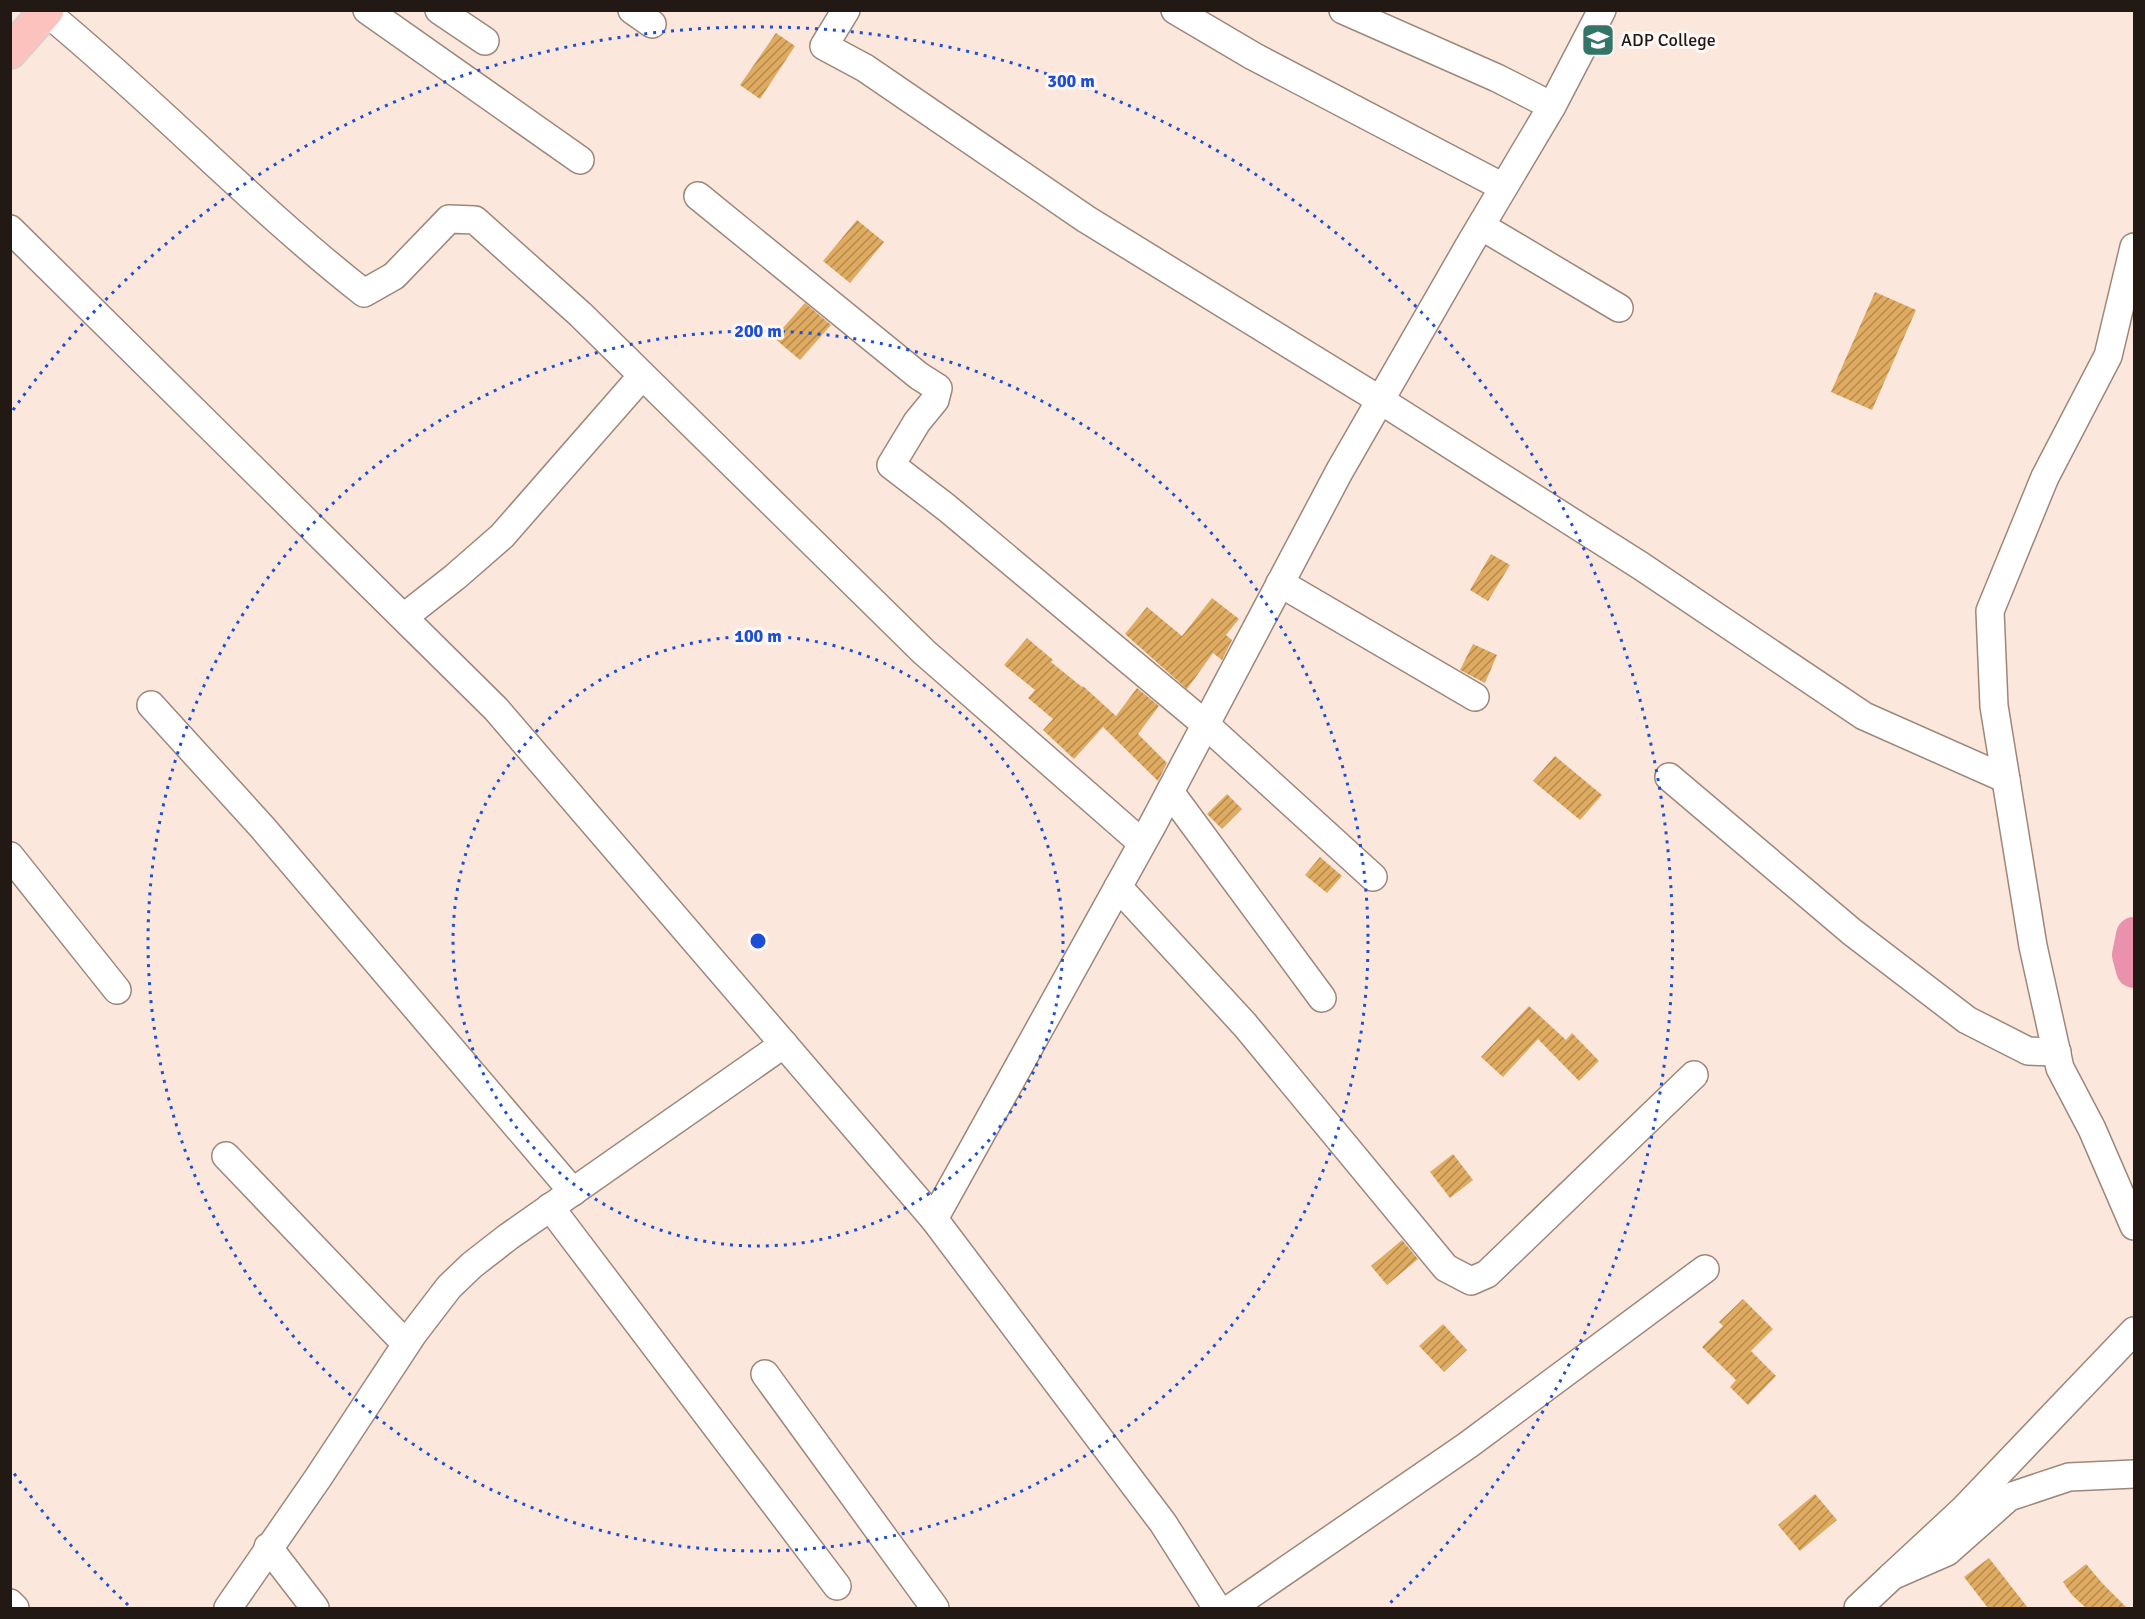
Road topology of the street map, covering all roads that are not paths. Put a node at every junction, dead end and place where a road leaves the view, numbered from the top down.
1 (367, 10) edge
2 (439, 10) edge
3 (846, 10) edge
4 (1175, 10) edge
5 (1343, 10) edge
6 (47, 11) edge
7 (1601, 11) edge
8 (485, 41) dead end
9 (10, 52) edge
10 (1552, 106) junction
11 (580, 160) dead end
12 (1503, 187) junction
13 (698, 196) dead end
14 (1480, 226) junction
15 (10, 229) edge
16 (2134, 247) edge
17 (1619, 309) dead end
18 (642, 375) junction
19 (1380, 400) junction
20 (1280, 583) junction
21 (404, 617) junction
22 (1475, 697) dead end
23 (151, 705) dead end
24 (1205, 724) junction
25 (1668, 777) dead end
26 (2006, 779) junction
27 (1170, 792) junction
28 (1142, 843) junction
29 (10, 856) edge
30 (1373, 877) dead end
31 (1118, 887) junction
32 (117, 990) dead end
33 (1322, 998) dead end
34 (784, 1044) junction
35 (2057, 1052) junction
36 (1694, 1076) dead end
37 (226, 1156) dead end
38 (573, 1192) junction
39 (550, 1207) junction
40 (934, 1219) junction
41 (2134, 1226) edge
42 (1705, 1269) dead end
43 (2134, 1331) edge
44 (406, 1344) junction
45 (765, 1374) dead end
46 (2134, 1474) edge
47 (268, 1547) junction
48 (1892, 1576) junction
49 (837, 1586) dead end
50 (10, 1603) edge
51 (15, 1608) edge
52 (228, 1608) edge
53 (315, 1608) edge
54 (935, 1608) edge
55 (1217, 1608) edge
56 (1231, 1608) edge
57 (1858, 1608) edge

1 - 11 street
2 - 8 street
3 - 19 street
4 - 12 street
5 - 10 street
6 - 9 main road
6 - 18 street
7 - 10 street
10 - 12 street
12 - 14 street
13 - 24 street
14 - 17 street
14 - 19 street
15 - 21 street
16 - 26 street
18 - 21 street
18 - 28 street
19 - 20 street
19 - 26 street
20 - 22 street
20 - 24 street
21 - 34 street
23 - 38 street
24 - 27 street
24 - 30 street
25 - 35 street
26 - 35 street
27 - 28 street
27 - 33 street
28 - 31 street
29 - 32 street
31 - 36 street
31 - 40 street
34 - 38 street
34 - 40 street
35 - 41 street
37 - 44 street
38 - 39 street
39 - 44 street
39 - 49 street
40 - 55 street
42 - 56 street
43 - 48 street
44 - 47 street
45 - 54 street
46 - 48 street
47 - 52 street
47 - 53 street
48 - 57 street
50 - 51 street

